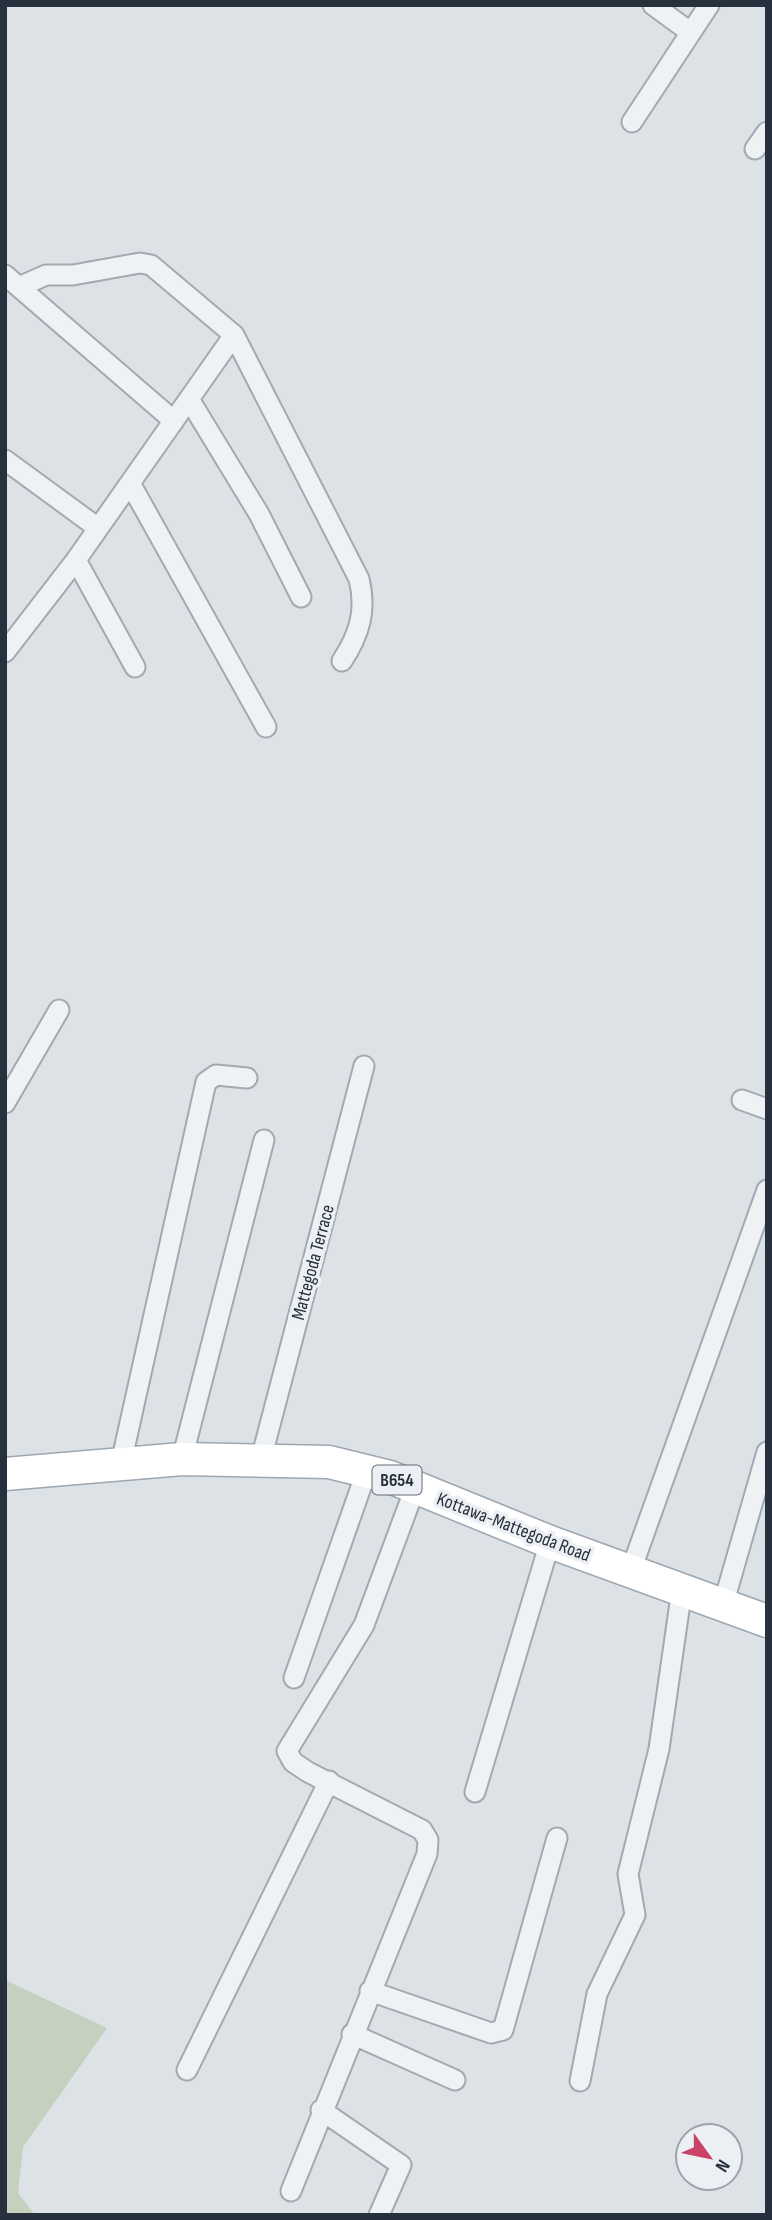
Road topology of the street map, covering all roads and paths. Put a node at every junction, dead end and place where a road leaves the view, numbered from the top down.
1 (653, 5) edge
2 (709, 5) edge
3 (690, 32) junction
4 (632, 122) dead end
5 (767, 132) edge
6 (755, 149) dead end
7 (12, 281) edge
8 (234, 335) junction
9 (189, 399) junction
10 (174, 421) junction
11 (5, 460) edge
12 (130, 483) junction
13 (99, 528) junction
14 (76, 560) junction
15 (301, 597) dead end
16 (13, 627) edge
17 (5, 652) edge
18 (342, 662) dead end
19 (135, 667) dead end
20 (266, 727) dead end
21 (59, 1010) dead end
22 (364, 1066) dead end
23 (247, 1078) dead end
24 (742, 1100) dead end
25 (5, 1103) edge
26 (767, 1110) edge
27 (264, 1140) dead end
28 (767, 1190) edge
29 (767, 1452) edge
30 (182, 1458) junction
31 (261, 1459) junction
32 (121, 1463) junction
33 (367, 1470) junction
34 (5, 1474) edge
35 (415, 1488) junction
36 (550, 1542) junction
37 (631, 1570) junction
38 (682, 1589) junction
39 (723, 1605) junction
40 (767, 1621) edge
41 (294, 1678) dead end
42 (329, 1781) junction
43 (475, 1792) dead end
44 (557, 1838) dead end
45 (370, 1991) junction
46 (352, 2034) junction
47 (187, 2070) dead end
48 (454, 2080) dead end
49 (580, 2081) dead end
50 (321, 2110) junction
51 (291, 2190) dead end
52 (379, 2215) edge

1 - 3 street
2 - 3 street
3 - 4 street
5 - 6 street
7 - 8 street
7 - 10 street
8 - 9 street
8 - 18 street
9 - 10 street
9 - 15 street
10 - 12 street
11 - 13 street
12 - 13 street
12 - 20 street
13 - 14 street
14 - 16 street
14 - 19 street
16 - 17 street
21 - 25 street
22 - 31 street, Mattegoda Terrace
23 - 32 street
24 - 26 street
27 - 30 street
28 - 37 street
29 - 39 street
30 - 31 main road, Kottawa-Mattegoda Road / B654
30 - 32 main road, Kottawa-Mattegoda Road / B654
31 - 33 main road, Kottawa-Mattegoda Road / B654
32 - 34 main road, Kottawa-Mattegoda Road / B654
33 - 35 main road, Kottawa-Mattegoda Road / B654
33 - 41 street
35 - 36 main road, Kottawa-Mattegoda Road / B654
35 - 42 street
36 - 37 main road, Kottawa-Mattegoda Road / B654
36 - 43 street
37 - 38 main road, Kottawa-Mattegoda Road / B654
38 - 39 main road, Kottawa-Mattegoda Road / B654
38 - 49 street
39 - 40 main road, Kottawa-Mattegoda Road / B654
42 - 45 street
42 - 47 street
44 - 45 street
45 - 46 street
46 - 48 street
46 - 50 street
50 - 51 street
50 - 52 street

